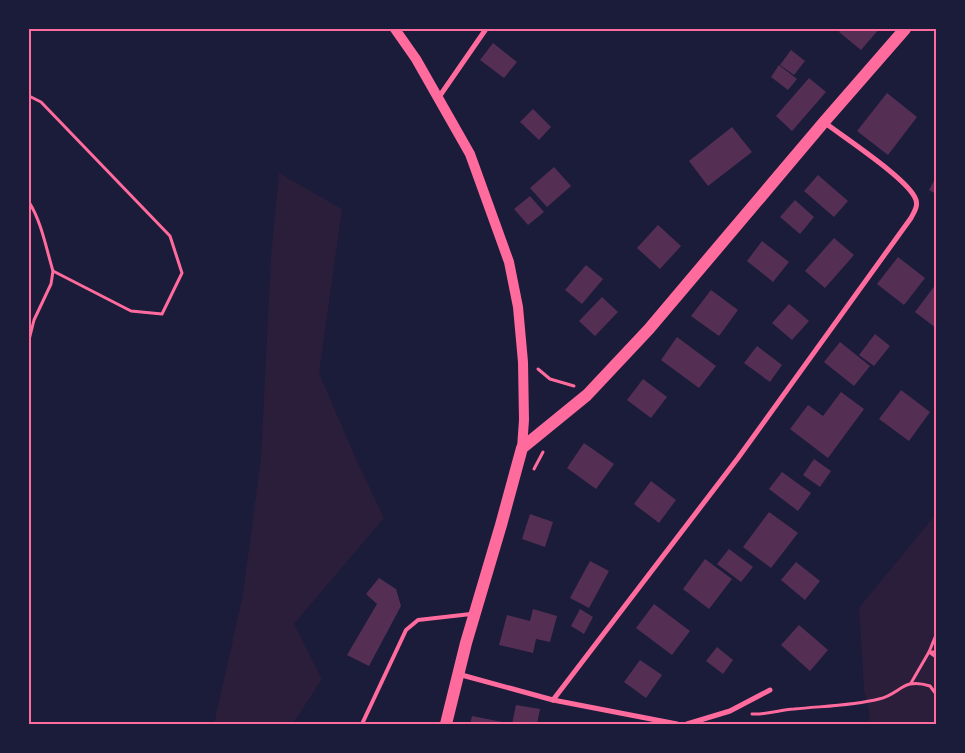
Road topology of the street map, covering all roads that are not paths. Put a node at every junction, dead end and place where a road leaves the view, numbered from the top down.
1 (395, 29) edge
2 (486, 29) edge
3 (905, 29) edge
4 (439, 97) junction
5 (824, 122) junction
6 (522, 448) junction
7 (474, 613) junction
8 (457, 674) junction
9 (770, 690) dead end
10 (553, 700) junction
11 (362, 724) edge
12 (446, 724) edge
13 (677, 724) edge
14 (687, 724) edge

1 - 4 main road
2 - 4 street
3 - 5 main road
4 - 6 main road
5 - 6 main road
5 - 10 street
6 - 7 main road
7 - 8 main road
7 - 11 lane
8 - 10 street
8 - 12 main road
9 - 14 street
10 - 13 street

